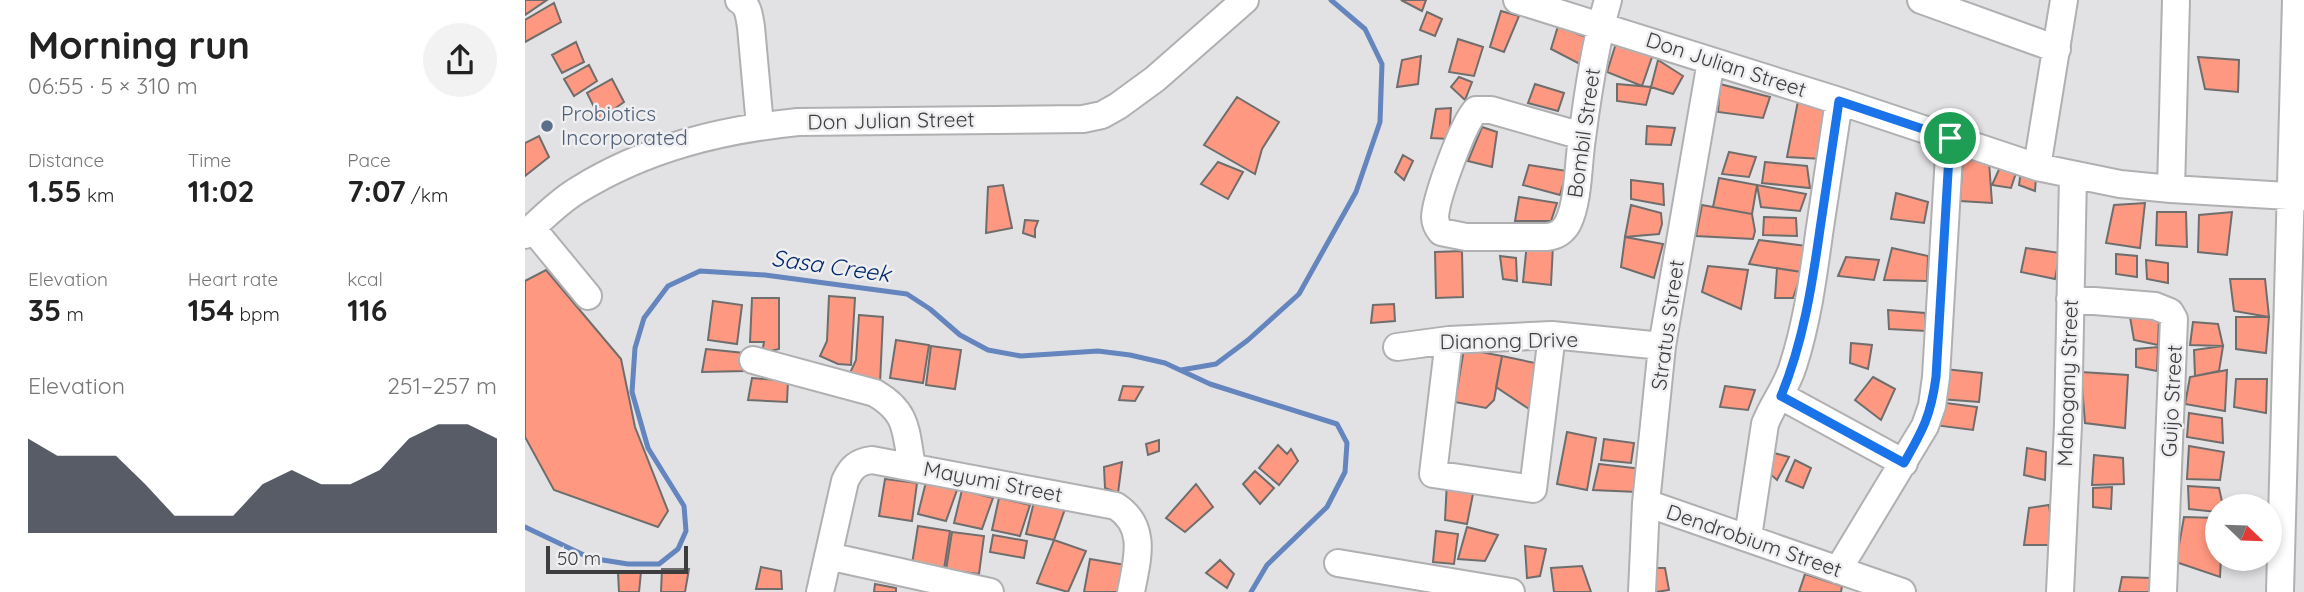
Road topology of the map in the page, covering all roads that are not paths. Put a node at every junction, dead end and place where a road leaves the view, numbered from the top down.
1 (739, 0) edge
2 (1245, 0) edge
3 (1517, 0) edge
4 (1608, 0) edge
5 (1921, 0) edge
6 (2064, 0) edge
7 (2176, 0) edge
8 (2296, 0) edge
9 (1216, 12) edge
10 (1601, 26) junction
11 (2057, 48) junction
12 (1711, 61) junction
13 (1839, 101) junction
14 (760, 126) junction
15 (1582, 135) junction
16 (1950, 138) junction
17 (2037, 167) junction
18 (2073, 175) junction
19 (2171, 189) junction
20 (2297, 196) edge
21 (529, 231) edge
22 (588, 296) dead end
23 (2070, 299) junction
24 (1552, 335) junction
25 (1449, 340) junction
26 (1397, 346) dead end
27 (1662, 346) junction
28 (753, 360) dead end
29 (1781, 396) junction
30 (1904, 463) junction
31 (912, 466) junction
32 (1646, 503) junction
33 (1748, 537) junction
34 (828, 556) junction
35 (1338, 563) dead end
36 (1838, 569) junction
37 (820, 592) edge
38 (989, 592) edge
39 (1131, 592) edge
40 (1511, 592) edge
41 (1642, 592) edge
42 (1902, 592) edge
43 (2060, 592) edge
44 (2163, 592) edge
45 (2280, 592) edge

1 - 14 street
2 - 9 street, Don Julian Street
3 - 10 street, Don Julian Street
4 - 10 street, Bombil Street
5 - 11 street
6 - 11 street
7 - 19 street
8 - 20 street
9 - 14 street, Don Julian Street
10 - 12 street, Don Julian Street
10 - 15 street, Bombil Street
11 - 17 street
12 - 13 street, Don Julian Street
12 - 27 street, Stratus Street
13 - 16 street, Don Julian Street
13 - 29 street
14 - 21 street, Don Julian Street
15 - 15 street, Bombil Street
16 - 17 street, Don Julian Street
16 - 30 street
17 - 18 street, Don Julian Street
18 - 19 street, Don Julian Street
18 - 23 street, Mahogany Street
19 - 20 street, Don Julian Street
20 - 45 street
21 - 22 street
23 - 43 street, Mahogany Street
23 - 44 street, Guijo Street
24 - 25 street, Dianong Drive
24 - 25 street
24 - 27 street, Dianong Drive
25 - 26 street, Dianong Drive
27 - 32 street, Stratus Street
28 - 31 street
29 - 30 street
29 - 33 street
30 - 36 street
31 - 34 street, Mayumi Street
31 - 39 street, Mayumi Street
32 - 33 street, Dendrobium Street
32 - 41 street, Stratus Street
33 - 36 street, Dendrobium Street
34 - 37 street
34 - 38 street
35 - 40 street
36 - 42 street, Dendrobium Street

